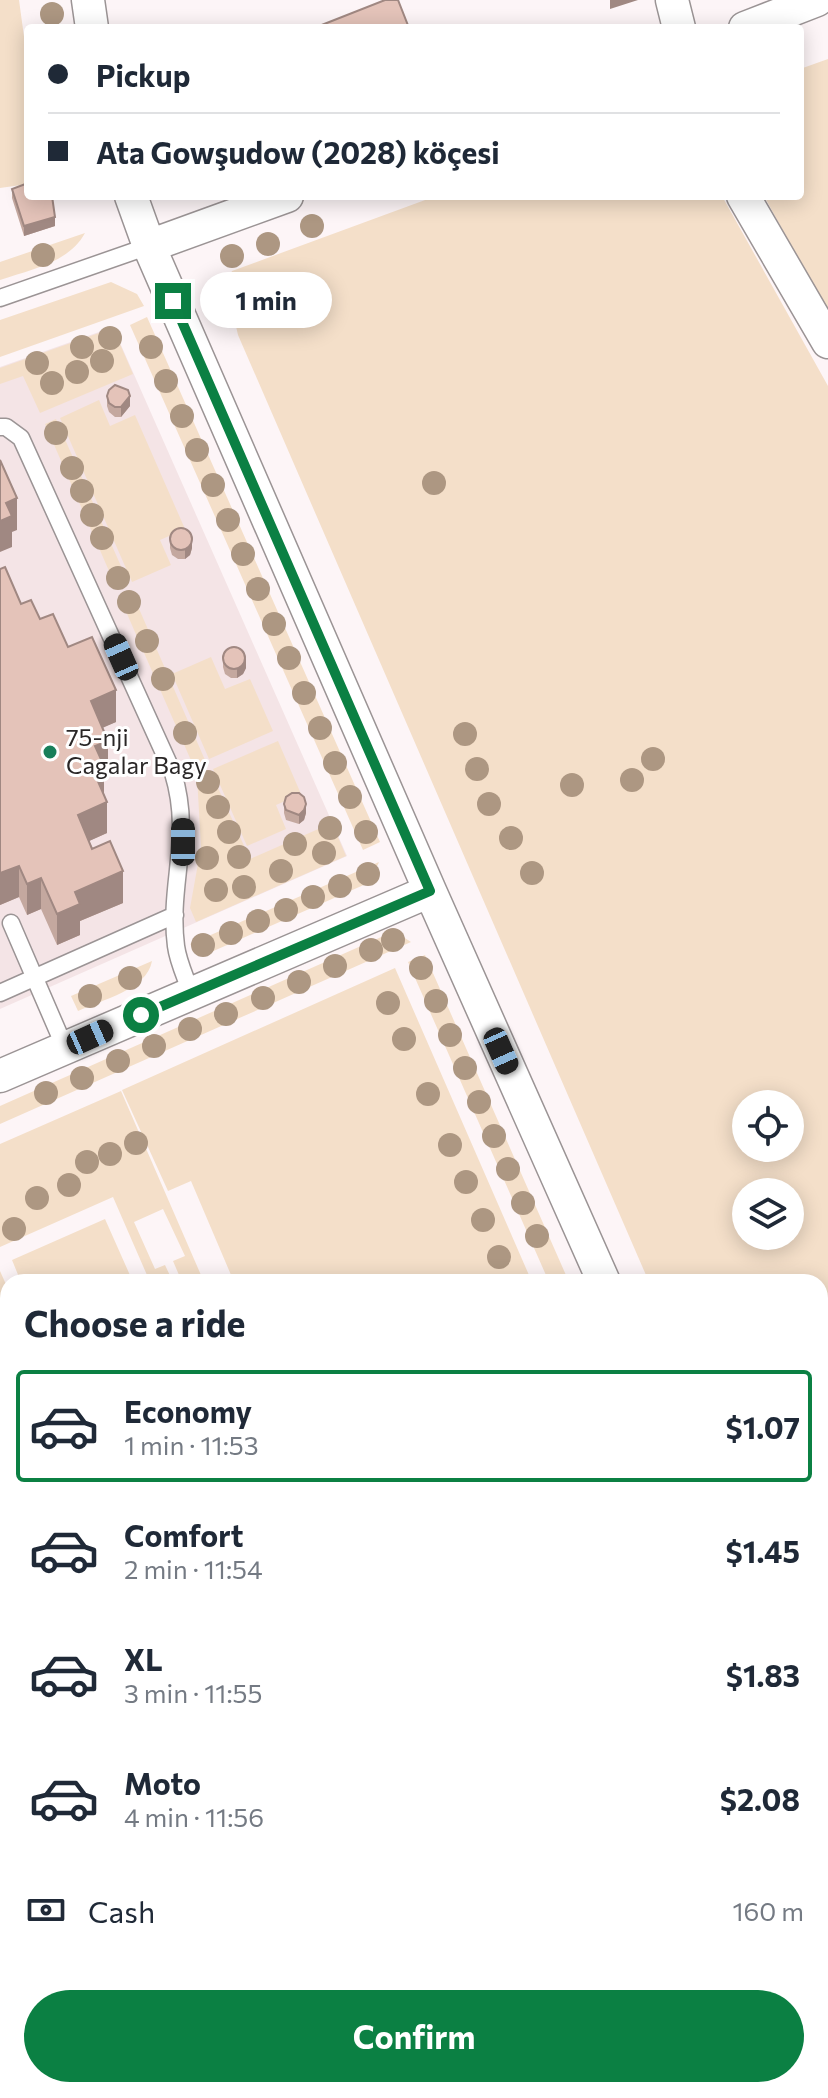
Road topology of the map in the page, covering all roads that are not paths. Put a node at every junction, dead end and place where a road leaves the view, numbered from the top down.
1 (88, 0) edge
2 (672, 0) edge
3 (817, 0) edge
4 (91, 24) edge
5 (678, 24) edge
6 (755, 24) edge
7 (132, 200) edge
8 (276, 200) edge
9 (745, 200) edge
10 (149, 246) junction
11 (0, 298) edge
12 (828, 342) edge
13 (0, 427) edge
14 (430, 891) junction
15 (175, 915) junction
16 (11, 923) dead end
17 (35, 977) junction
18 (0, 993) edge
19 (191, 993) junction
20 (65, 1048) junction
21 (0, 1076) edge
22 (600, 1274) edge

1 - 4 street
2 - 5 street
3 - 6 street
7 - 10 street
8 - 10 street
9 - 12 street
10 - 11 lane
10 - 14 street
13 - 15 lane
14 - 19 street
14 - 22 street
15 - 17 lane
15 - 19 lane
16 - 17 lane
17 - 18 lane
17 - 20 lane
19 - 20 street
20 - 21 street

